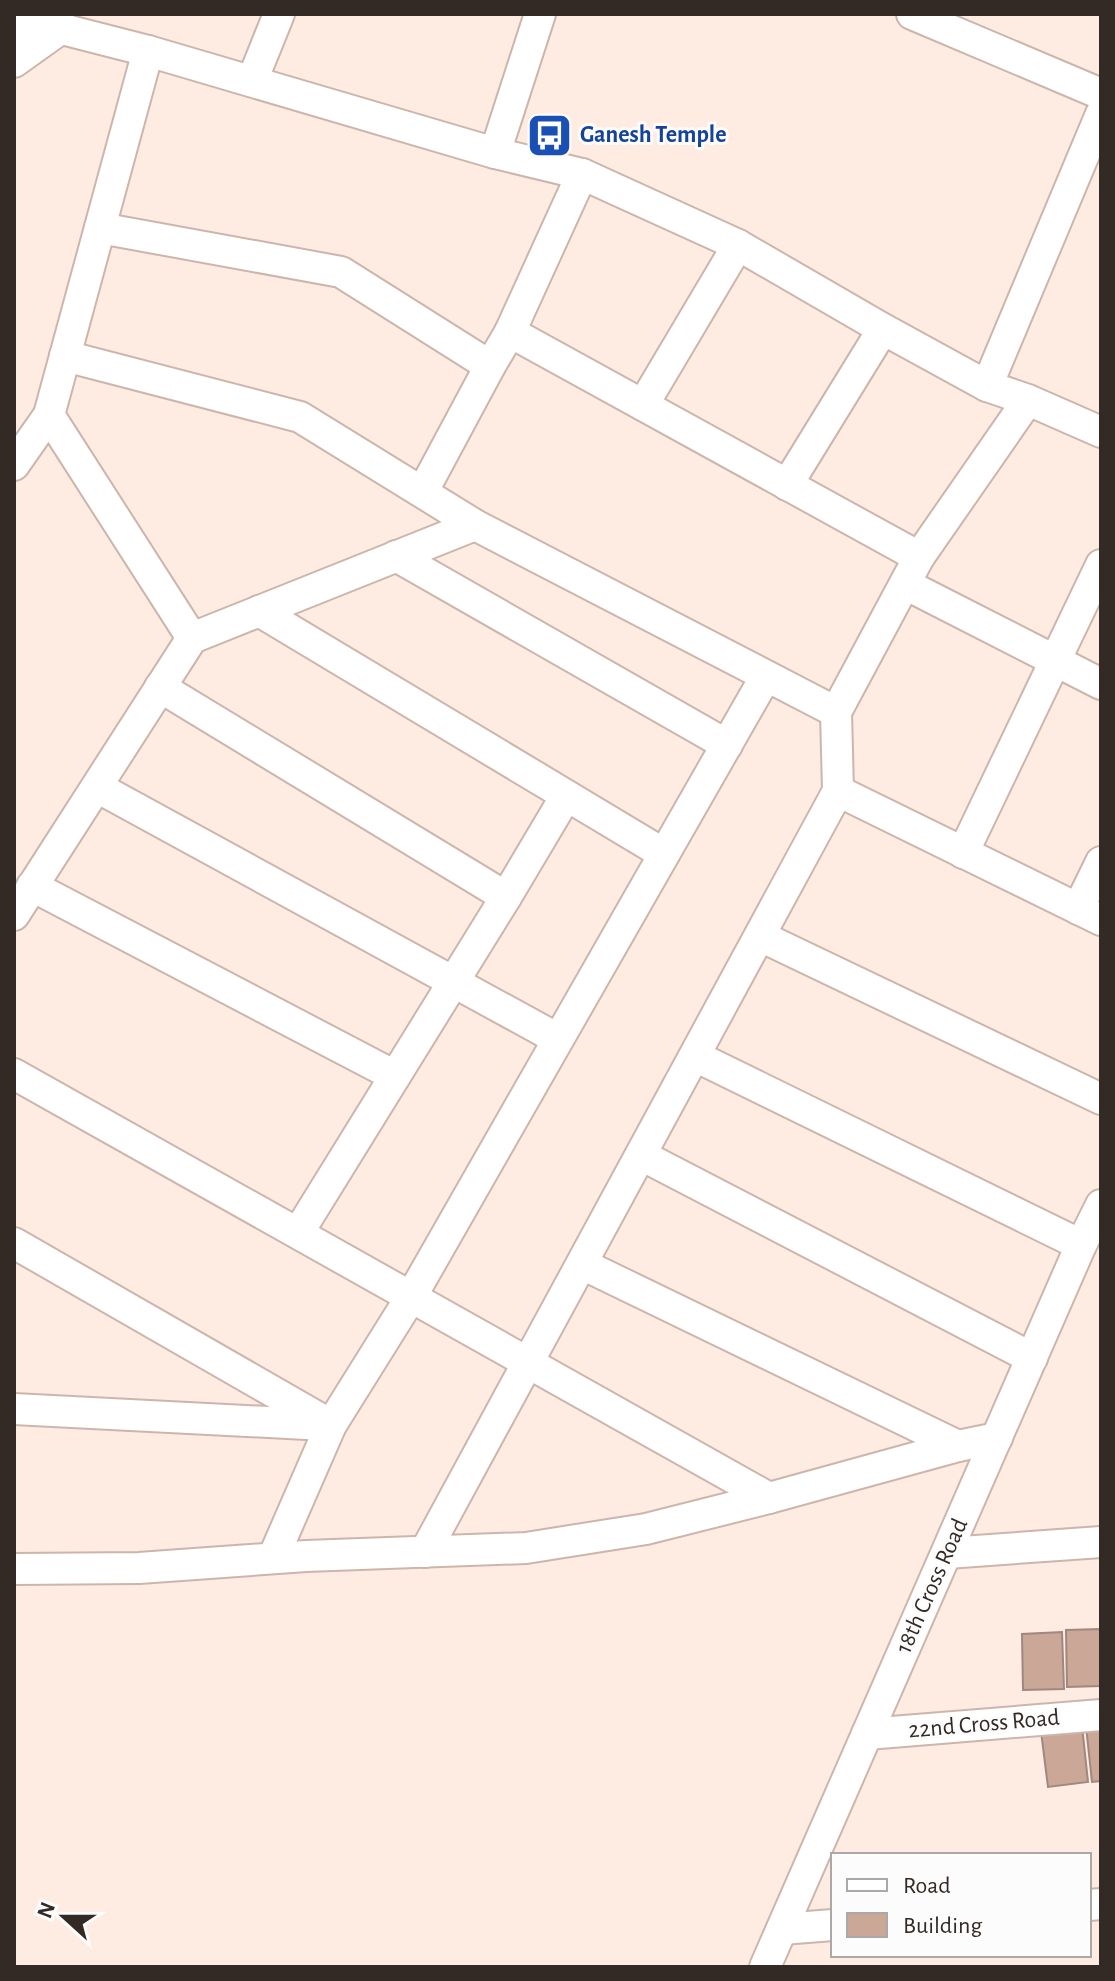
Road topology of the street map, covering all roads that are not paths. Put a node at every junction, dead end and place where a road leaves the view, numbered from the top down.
1 (279, 14) edge
2 (540, 14) edge
3 (912, 14) edge
4 (65, 21) edge
5 (14, 29) edge
6 (148, 51) junction
7 (14, 62) edge
8 (252, 81) junction
9 (1101, 94) edge
10 (1101, 114) edge
11 (495, 153) junction
12 (582, 174) junction
13 (100, 228) junction
14 (738, 245) junction
15 (883, 329) junction
16 (510, 332) junction
17 (65, 356) junction
18 (490, 366) junction
19 (987, 386) junction
20 (1028, 400) junction
21 (643, 405) junction
22 (49, 415) junction
23 (1101, 432) edge
24 (19, 447) edge
25 (787, 485) junction
26 (423, 491) junction
27 (475, 525) junction
28 (396, 556) junction
29 (919, 557) junction
30 (1101, 565) edge
31 (905, 584) junction
32 (259, 611) junction
33 (192, 638) junction
34 (1057, 661) junction
35 (766, 676) junction
36 (1101, 684) edge
37 (160, 687) junction
38 (836, 712) junction
39 (727, 745) junction
40 (97, 787) junction
41 (838, 791) junction
42 (566, 796) junction
43 (963, 853) junction
44 (664, 854) junction
45 (1101, 862) edge
46 (32, 886) junction
47 (506, 897) junction
48 (1090, 914) edge
49 (14, 915) edge
50 (760, 936) junction
51 (453, 983) junction
52 (558, 1039) junction
53 (695, 1056) junction
54 (14, 1074) edge
55 (395, 1076) junction
56 (1101, 1099) edge
57 (641, 1155) junction
58 (1101, 1205) edge
59 (298, 1233) junction
60 (14, 1243) edge
61 (1081, 1245) junction
62 (582, 1264) junction
63 (411, 1297) junction
64 (1032, 1358) junction
65 (529, 1362) junction
66 (14, 1409) edge
67 (331, 1425) junction
68 (997, 1438) junction
69 (958, 1446) junction
70 (769, 1498) junction
71 (1101, 1542) edge
72 (425, 1552) junction
73 (947, 1553) junction
74 (273, 1558) junction
75 (14, 1569) edge
76 (1101, 1715) edge
77 (867, 1734) junction
78 (831, 1925) edge
79 (782, 1929) junction
80 (765, 1967) edge

1 - 8 street
2 - 11 street
3 - 9 street
4 - 5 street
4 - 6 street
4 - 7 street
6 - 8 street
6 - 13 street
8 - 11 street
10 - 19 street
11 - 12 street
12 - 14 street
12 - 16 street
13 - 17 street
13 - 18 street
14 - 15 street
14 - 21 street
15 - 19 street
15 - 25 street
16 - 18 street
16 - 21 street
17 - 22 street
17 - 26 street
18 - 26 street
19 - 20 street
20 - 23 street
20 - 29 street
21 - 25 street
22 - 24 street
22 - 33 street
25 - 29 street
26 - 27 street
27 - 28 street
27 - 35 street
28 - 32 street
28 - 39 street
29 - 31 street
30 - 34 street
31 - 34 street
31 - 38 street
32 - 33 street
32 - 42 street
33 - 37 street
34 - 36 street
34 - 43 street
35 - 38 street
35 - 39 street
37 - 40 street
37 - 47 street
38 - 41 street
39 - 44 street
40 - 46 street
40 - 51 street
41 - 43 street
41 - 50 street
42 - 44 street
42 - 47 street
43 - 48 street
44 - 52 street
45 - 48 street
46 - 49 street
46 - 55 street
47 - 51 street
50 - 53 street
50 - 56 street
51 - 52 street
51 - 55 street
52 - 63 street
53 - 57 street
53 - 61 street
54 - 59 street
55 - 59 street
57 - 62 street
57 - 64 street
58 - 61 street, 18th Cross Road
59 - 63 street
60 - 67 street
61 - 64 street, 18th Cross Road
62 - 65 street
62 - 69 street
63 - 65 street
63 - 67 street
64 - 68 street, 18th Cross Road
65 - 70 street
65 - 72 street
66 - 67 street
67 - 74 street
68 - 69 street
68 - 73 street, 18th Cross Road
69 - 70 street
70 - 72 street
71 - 73 street
72 - 74 street
73 - 77 street, 18th Cross Road
74 - 75 street
76 - 77 street, 22nd Cross Road
77 - 79 street, 18th Cross Road
78 - 79 street
79 - 80 street, 18th Cross Road

